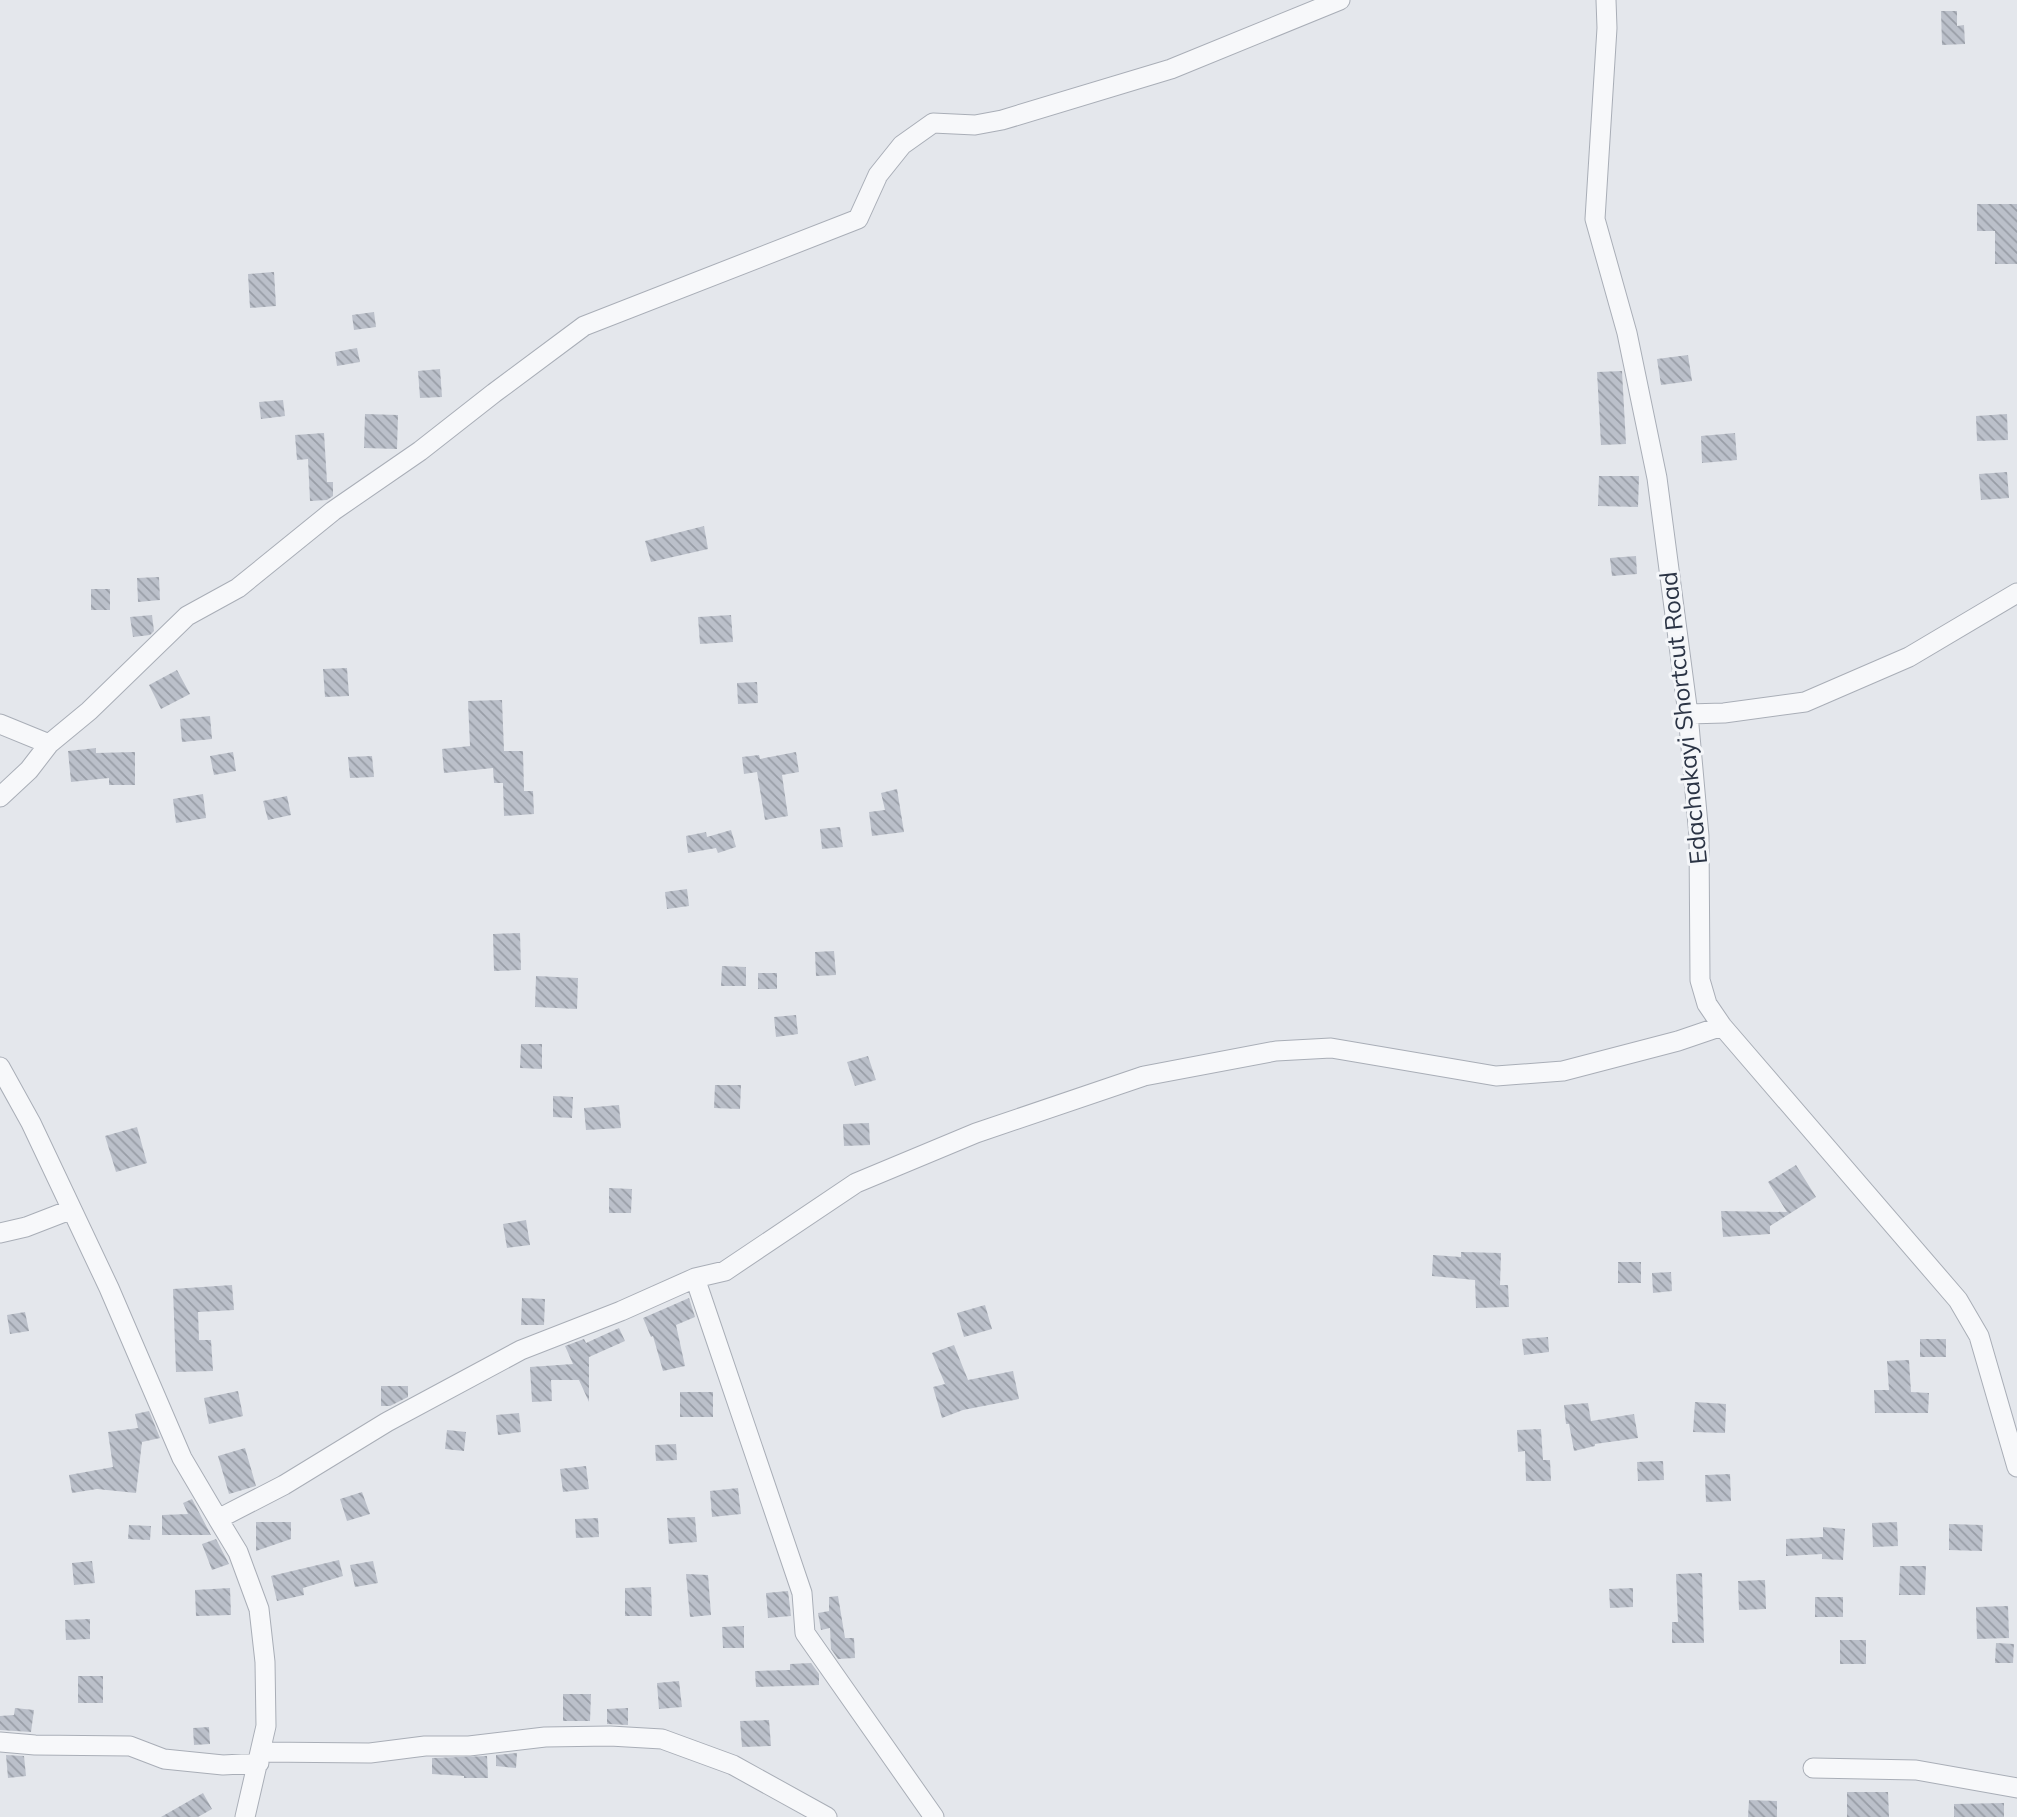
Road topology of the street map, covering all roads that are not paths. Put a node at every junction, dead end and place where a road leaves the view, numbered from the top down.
1 (1340, 0) edge
2 (1606, 0) edge
3 (2017, 593) edge
4 (1688, 714) junction
5 (0, 724) edge
6 (49, 744) junction
7 (0, 797) edge
8 (1722, 1026) junction
9 (0, 1067) edge
10 (70, 1210) junction
11 (0, 1233) edge
12 (695, 1278) junction
13 (2017, 1467) edge
14 (218, 1520) junction
15 (0, 1742) edge
16 (260, 1758) junction
17 (1813, 1768) dead end
18 (2017, 1788) edge
19 (246, 1817) edge
20 (827, 1817) edge
21 (934, 1817) edge

1 - 6 street
2 - 4 street, Edachakayi Shortcut Road
3 - 4 street
4 - 8 street, Edachakayi Shortcut Road
5 - 6 street
6 - 7 street
8 - 12 street
8 - 13 street, Edachakayi Shortcut Road
9 - 10 street
10 - 11 street
10 - 14 street
12 - 14 street
12 - 21 street
14 - 16 street
15 - 16 street
16 - 19 street
16 - 20 street
17 - 18 street

